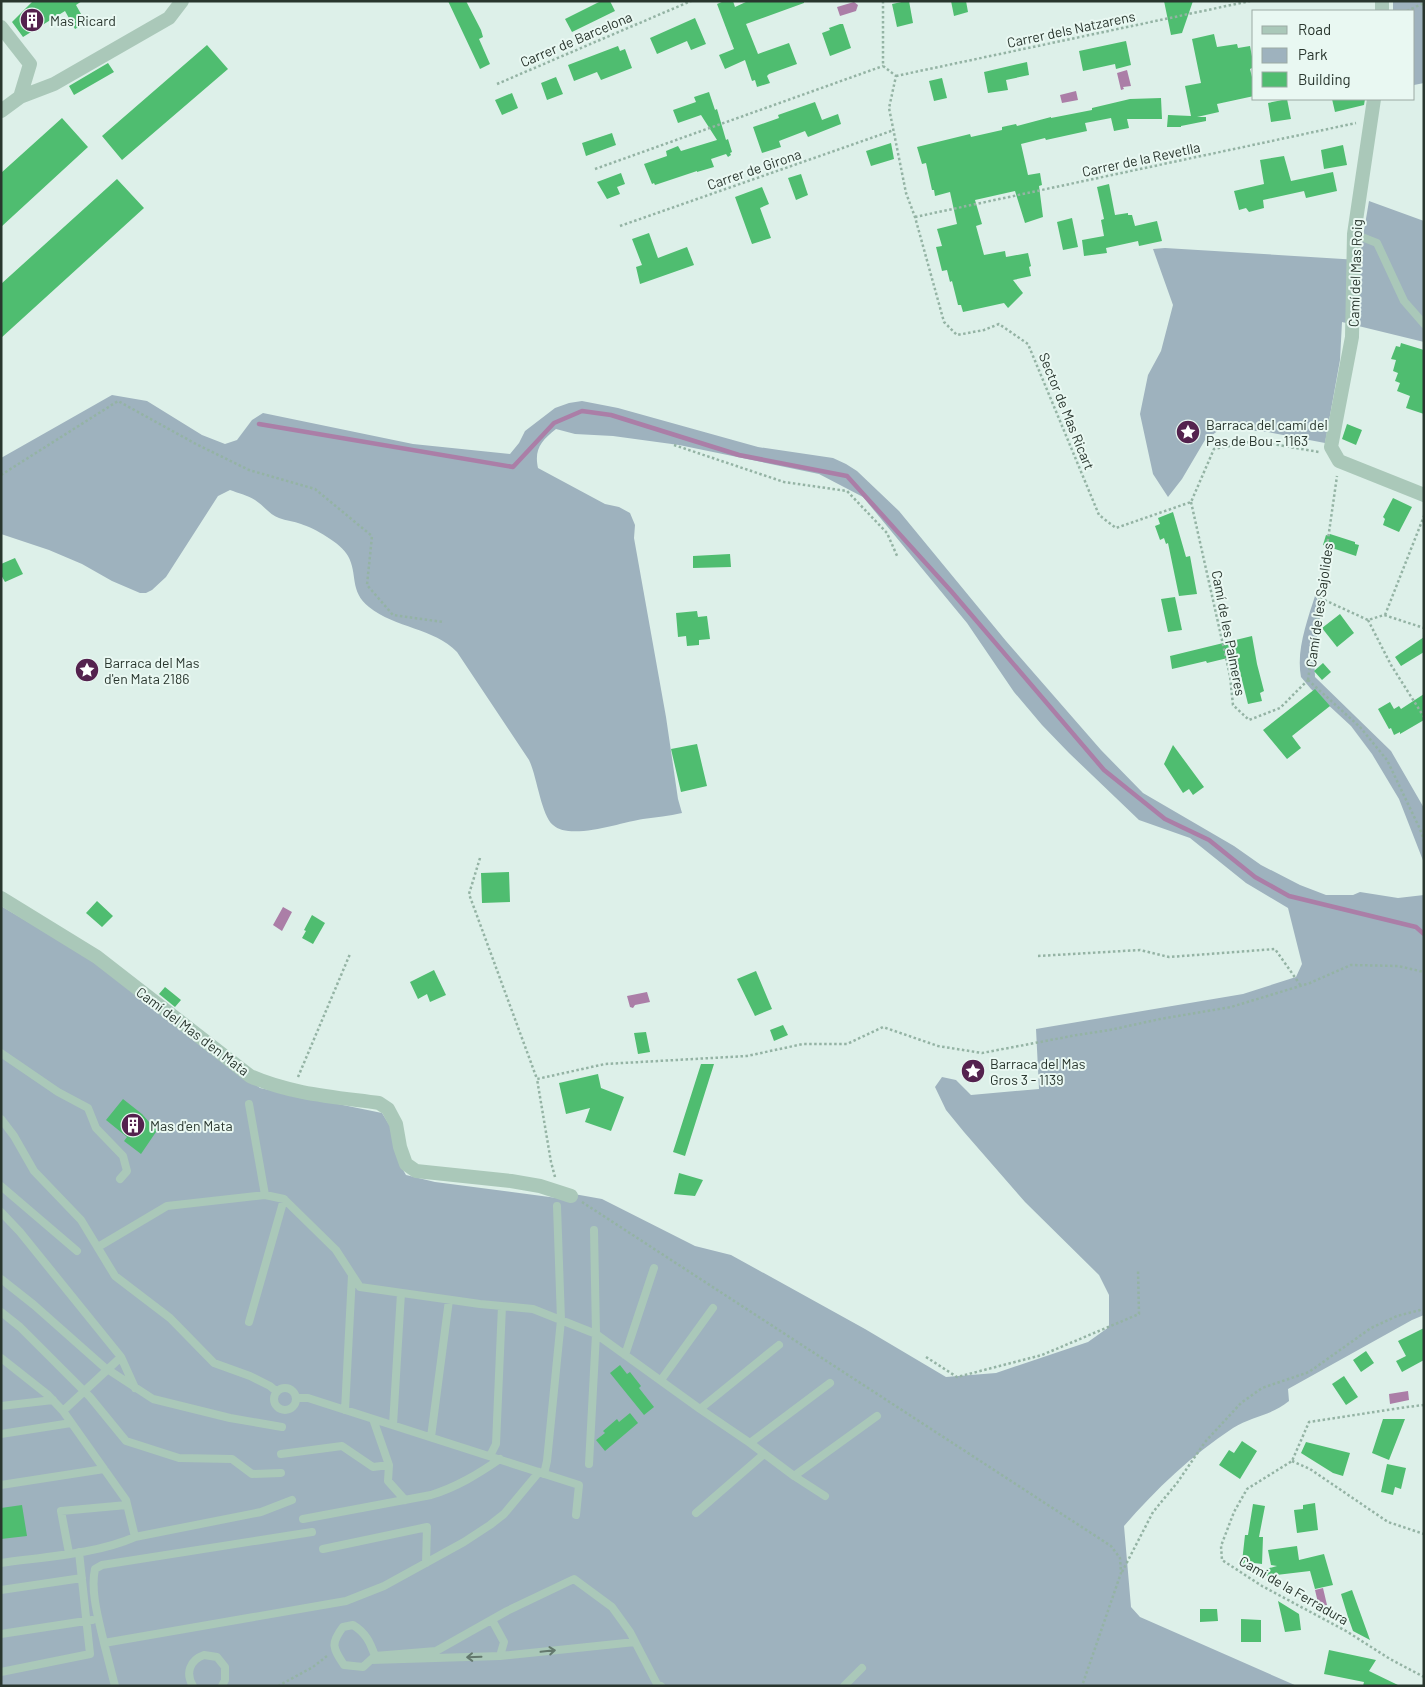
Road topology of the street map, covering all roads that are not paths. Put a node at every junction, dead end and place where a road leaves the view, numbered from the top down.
1 (182, 1) edge
2 (1, 27) edge
3 (20, 97) junction
4 (1374, 100) edge
5 (1, 111) edge
6 (1354, 234) junction
7 (1424, 324) edge
8 (1424, 495) edge
9 (1, 898) edge
10 (1, 1053) edge
11 (249, 1104) dead end
12 (1, 1119) edge
13 (120, 1179) dead end
14 (1, 1186) edge
15 (566, 1194) road end
16 (265, 1195) junction
17 (284, 1198) junction
18 (557, 1206) dead end
19 (1, 1212) edge
20 (594, 1230) dead end
21 (98, 1247) junction
22 (77, 1251) dead end
23 (654, 1268) dead end
24 (352, 1275) junction
25 (1, 1279) edge
26 (401, 1293) junction
27 (449, 1300) junction
28 (502, 1306) junction
29 (713, 1308) dead end
30 (1, 1312) edge
31 (561, 1320) junction
32 (249, 1322) dead end
33 (596, 1334) junction
34 (780, 1345) dead end
35 (625, 1355) junction
36 (121, 1357) junction
37 (1, 1358) edge
38 (108, 1370) junction
39 (660, 1380) junction
40 (830, 1383) dead end
41 (135, 1388) junction
42 (85, 1392) junction
43 (277, 1392) junction
44 (296, 1398) junction
45 (53, 1400) junction
46 (1, 1406) edge
47 (700, 1409) junction
48 (345, 1410) junction
49 (63, 1411) junction
50 (877, 1416) dead end
51 (373, 1419) junction
52 (72, 1423) junction
53 (393, 1425) junction
54 (282, 1427) dead end
55 (1, 1434) edge
56 (431, 1437) junction
57 (750, 1443) junction
58 (282, 1454) dead end
59 (764, 1454) junction
60 (490, 1456) junction
61 (500, 1459) junction
62 (589, 1464) dead end
63 (389, 1465) junction
64 (104, 1469) junction
65 (281, 1473) dead end
66 (541, 1473) junction
67 (794, 1476) junction
68 (1, 1485) edge
69 (825, 1496) dead end
70 (292, 1500) dead end
71 (405, 1500) junction
72 (127, 1505) junction
73 (696, 1513) dead end
74 (576, 1515) dead end
75 (303, 1519) dead end
76 (312, 1532) dead end
77 (135, 1537) junction
78 (323, 1549) dead end
79 (80, 1552) junction
80 (68, 1553) junction
81 (1, 1563) edge
82 (426, 1563) junction
83 (82, 1578) junction
84 (1, 1590) edge
85 (99, 1620) junction
86 (492, 1620) junction
87 (87, 1621) junction
88 (1, 1634) edge
89 (635, 1642) junction
90 (104, 1643) junction
91 (500, 1656) junction
92 (373, 1658) junction
93 (862, 1668) dead end
94 (1, 1672) edge
95 (659, 1685) edge
96 (115, 1686) edge
97 (193, 1686) edge
98 (222, 1686) edge
99 (844, 1686) edge

1 - 3 street
2 - 3 street
3 - 5 street
4 - 6 street, Camí del Mas Roig
6 - 7 lane
6 - 8 street, Camí del Mas Roig
9 - 15 street, Camí del Mas d'en Mata
10 - 13 lane
11 - 16 lane
12 - 21 lane
14 - 22 lane
16 - 17 lane
16 - 21 lane
17 - 24 lane
17 - 32 lane
18 - 31 lane
19 - 36 lane
20 - 33 lane
21 - 43 lane
23 - 35 lane
24 - 26 lane
24 - 48 lane
25 - 38 lane
26 - 27 lane
26 - 53 lane
27 - 28 lane
27 - 56 lane
28 - 31 lane
28 - 60 lane
29 - 39 lane
30 - 42 lane
31 - 33 lane
31 - 66 lane
33 - 35 lane
33 - 62 lane
34 - 47 lane
35 - 39 lane
36 - 38 lane
36 - 41 lane
37 - 45 lane
38 - 41 lane
38 - 42 lane
39 - 47 lane
40 - 57 lane
41 - 54 lane
42 - 49 lane
42 - 65 lane
43 - 44 lane
43 - 44 lane
44 - 48 lane
45 - 46 lane
45 - 49 lane
47 - 57 lane
48 - 51 lane
49 - 52 lane
50 - 67 lane
51 - 53 lane
51 - 63 lane
52 - 55 lane
52 - 64 lane
53 - 56 lane
56 - 60 lane
57 - 59 lane
58 - 63 lane
59 - 67 lane
59 - 73 lane
60 - 61 lane
61 - 66 lane
61 - 71 lane
63 - 71 lane
64 - 68 lane
64 - 72 lane
66 - 74 lane
66 - 82 lane
67 - 69 lane
70 - 77 lane
71 - 75 lane
72 - 77 lane
72 - 80 lane
76 - 85 lane
77 - 79 lane
78 - 82 lane
79 - 80 lane
79 - 83 lane
80 - 81 lane
82 - 90 lane
83 - 84 lane
83 - 87 lane
85 - 87 lane
85 - 90 lane
86 - 89 lane
86 - 91 lane
86 - 92 lane
87 - 88 lane
87 - 94 lane
91 -> 89 lane
89 - 95 lane
90 - 96 lane
91 -> 92 lane
92 - 92 lane
93 - 99 lane
97 - 98 lane

